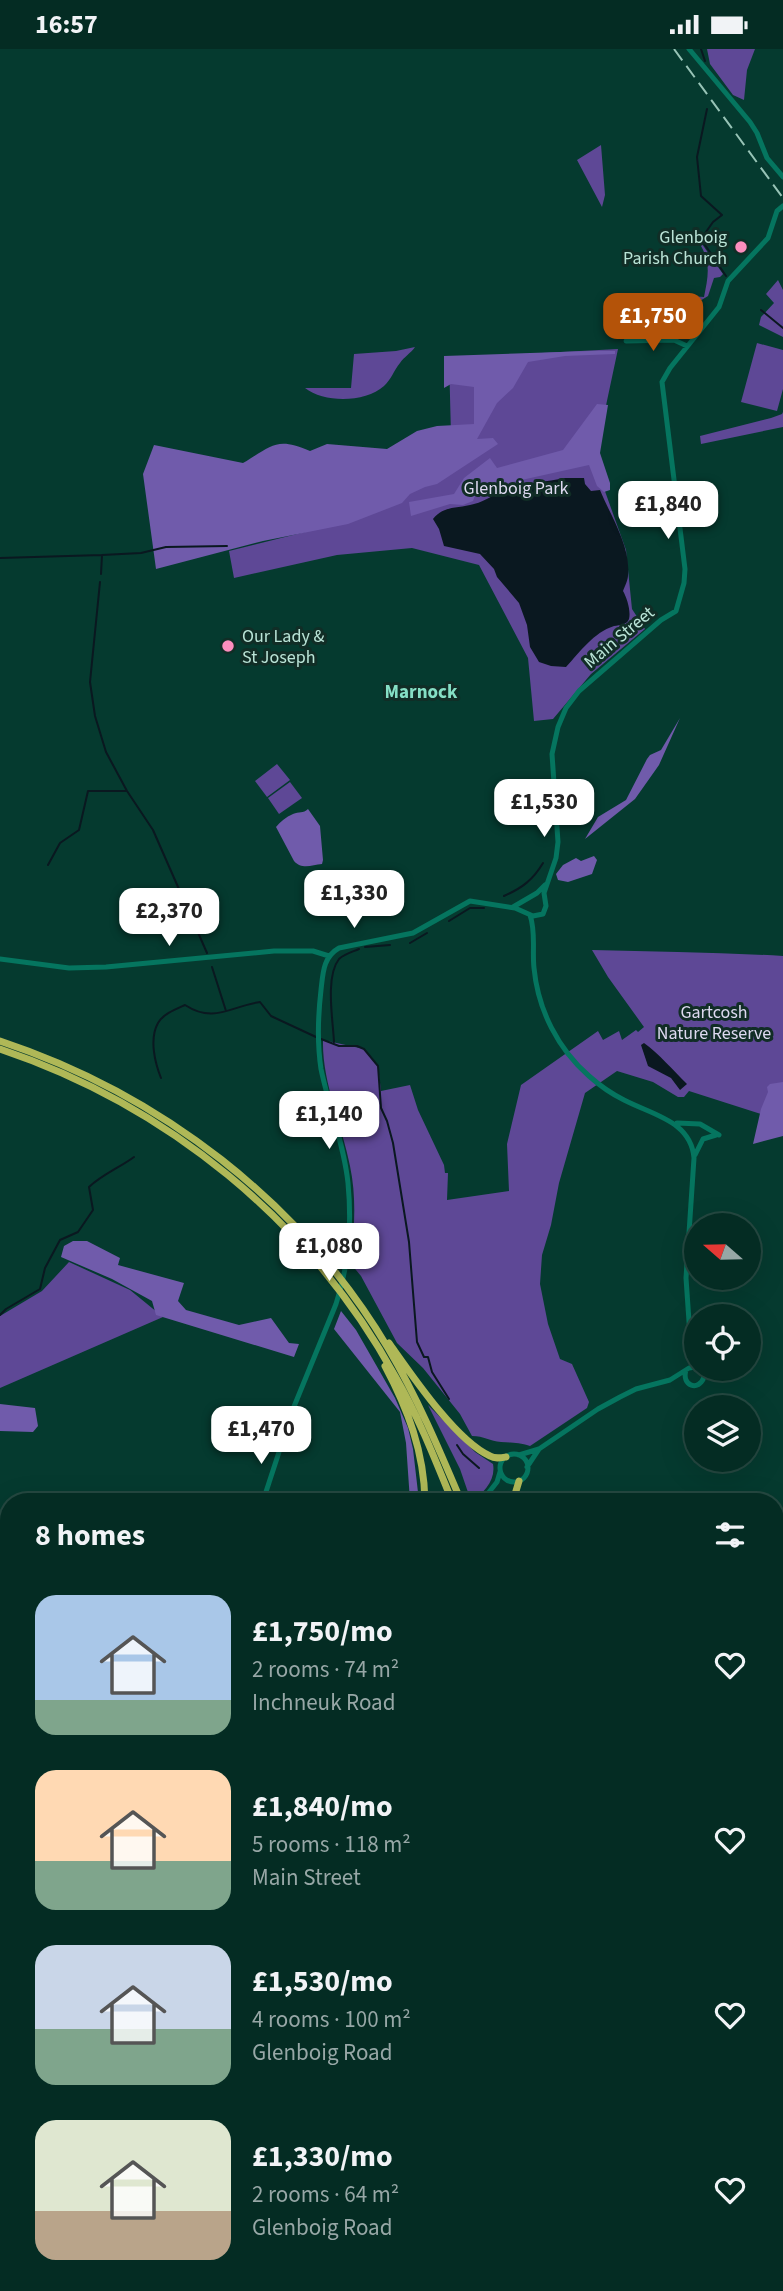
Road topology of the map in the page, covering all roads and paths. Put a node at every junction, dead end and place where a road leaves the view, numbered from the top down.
1 (690, 49) edge
2 (783, 177) edge
3 (783, 205) edge
4 (626, 341) dead end
5 (687, 346) junction
6 (547, 883) junction
7 (534, 895) junction
8 (526, 900) junction
9 (545, 901) junction
10 (511, 907) junction
11 (528, 914) junction
12 (540, 915) junction
13 (534, 932) junction
14 (329, 956) junction
15 (0, 958) edge
16 (0, 1041) edge
17 (0, 1049) edge
18 (673, 1122) junction
19 (694, 1124) junction
20 (704, 1128) junction
21 (688, 1137) junction
22 (703, 1139) junction
23 (694, 1158) junction
24 (335, 1285) junction
25 (346, 1287) junction
26 (688, 1304) edge
27 (684, 1371) edge
28 (670, 1380) junction
29 (686, 1381) edge
30 (702, 1381) edge
31 (687, 1384) junction
32 (285, 1422) junction
33 (280, 1434) junction
34 (539, 1449) junction
35 (519, 1455) junction
36 (506, 1457) junction
37 (527, 1467) junction
38 (500, 1472) junction
39 (516, 1481) junction
40 (491, 1490) junction
41 (266, 1493) edge
42 (424, 1493) edge
43 (449, 1493) edge
44 (458, 1493) edge
45 (489, 1493) edge
46 (514, 1493) edge

1 - 2 main road
3 - 5 main road, Main Street
4 - 5 main road
5 - 6 main road, Main Street
6 - 7 main road
6 - 9 main road, Main Street
7 - 8 main road
7 - 9 main road
8 - 10 main road
8 - 11 main road
9 - 12 main road
10 - 11 main road
10 - 14 main road
11 - 12 main road
11 - 13 main road
12 - 13 main road
13 - 18 main road
14 - 15 main road
14 - 32 main road
16 - 25 highway
17 - 24 highway
18 - 19 main road
18 - 21 main road
19 - 20 main road
19 - 21 main road
20 - 22 main road
20 - 22 main road
21 - 22 main road
21 - 23 main road
22 - 23 main road
23 - 26 main road
24 - 42 highway
24 - 43 highway
25 - 36 highway
25 - 44 highway
27 - 28 main road
28 - 31 main road
28 - 34 main road
29 - 31 main road
30 - 31 main road
32 - 33 main road
32 - 33 main road
33 - 41 main road
34 - 35 main road
34 - 37 main road
35 - 36 main road
35 - 37 main road
36 - 38 main road
37 - 39 main road
38 - 39 main road
38 - 40 main road
39 - 40 main road
39 - 46 highway
40 - 45 main road

